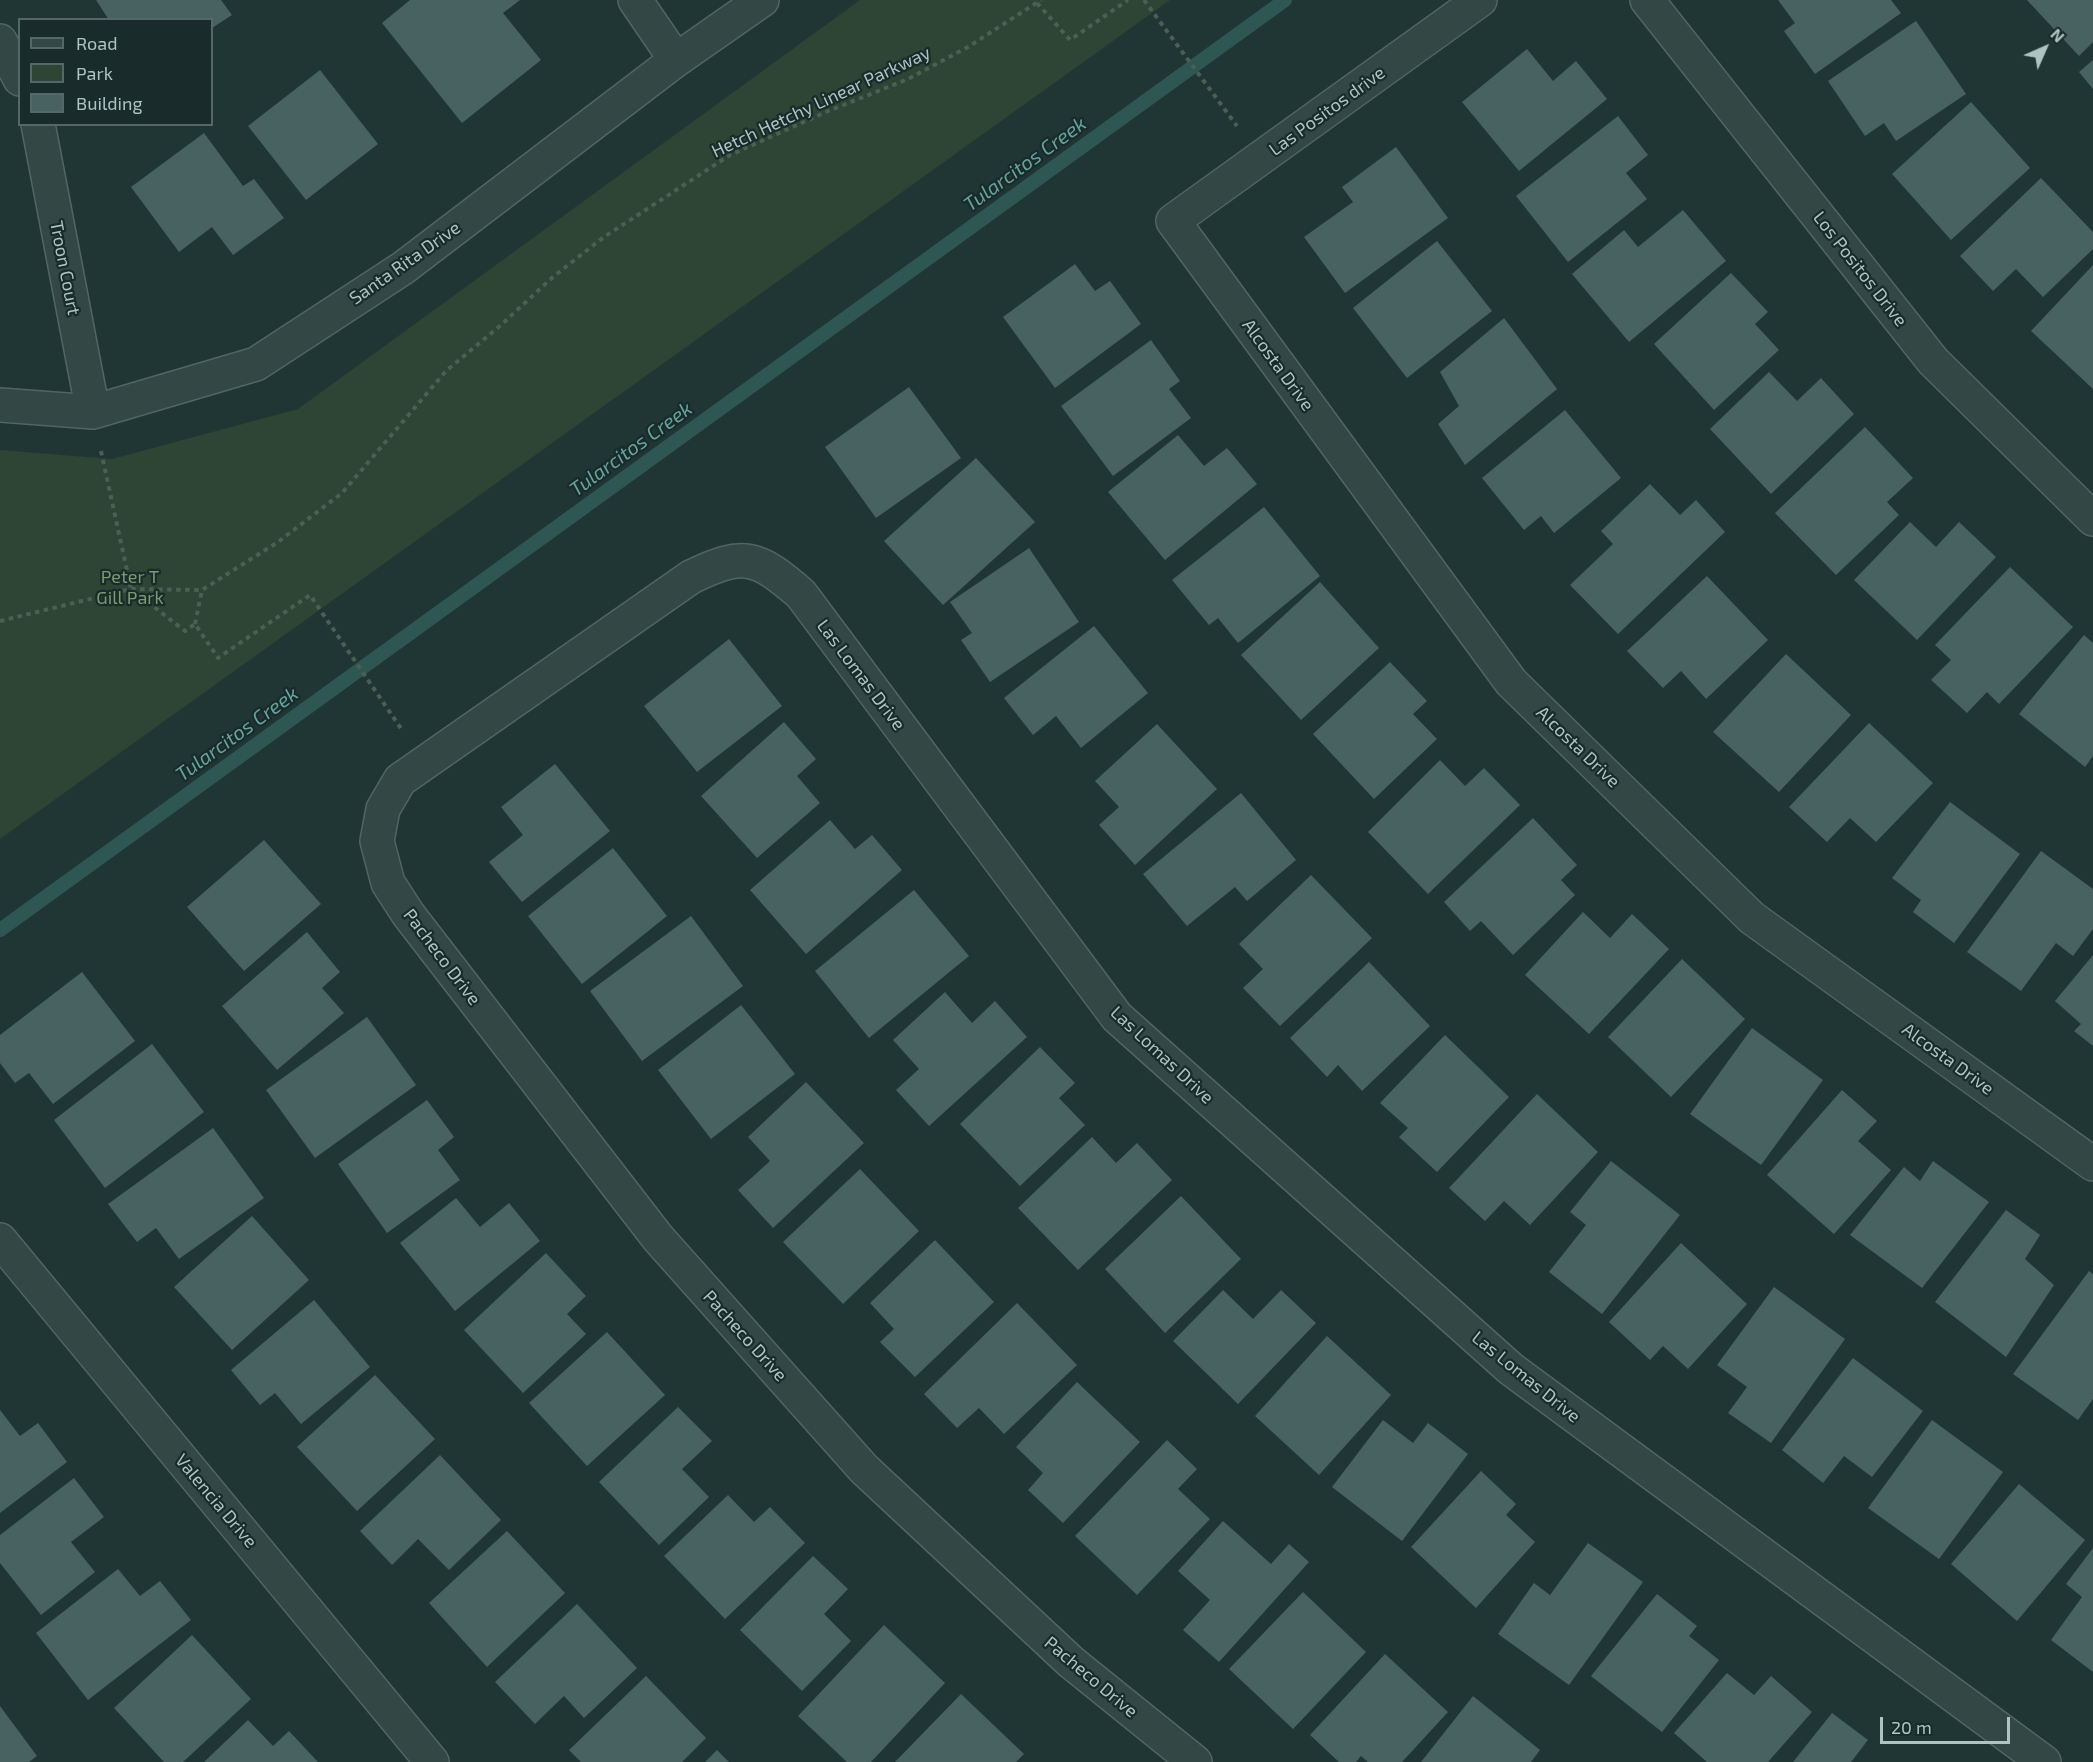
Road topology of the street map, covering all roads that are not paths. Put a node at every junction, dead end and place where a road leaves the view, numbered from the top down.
1 (635, 0) edge
2 (762, 0) edge
3 (1480, 0) edge
4 (1647, 0) edge
5 (0, 41) edge
6 (676, 60) junction
7 (18, 75) edge
8 (38, 126) edge
9 (1173, 221) joint
10 (0, 405) edge
11 (93, 412) junction
12 (2093, 519) edge
13 (377, 841) joint
14 (2093, 1164) edge
15 (0, 1240) edge
16 (432, 1762) edge
17 (1195, 1762) edge
18 (2044, 1762) edge

1 - 6 street
2 - 6 street, Santa Rita Drive
3 - 9 street, Las Positos drive
4 - 12 street, Los Positos Drive
5 - 7 street
6 - 11 street, Santa Rita Drive
8 - 11 street, Troon Court
9 - 14 street, Alcosta Drive
10 - 11 street, Santa Rita Drive
13 - 17 street, Pacheco Drive
13 - 18 street, Las Lomas Drive
15 - 16 street, Valencia Drive

